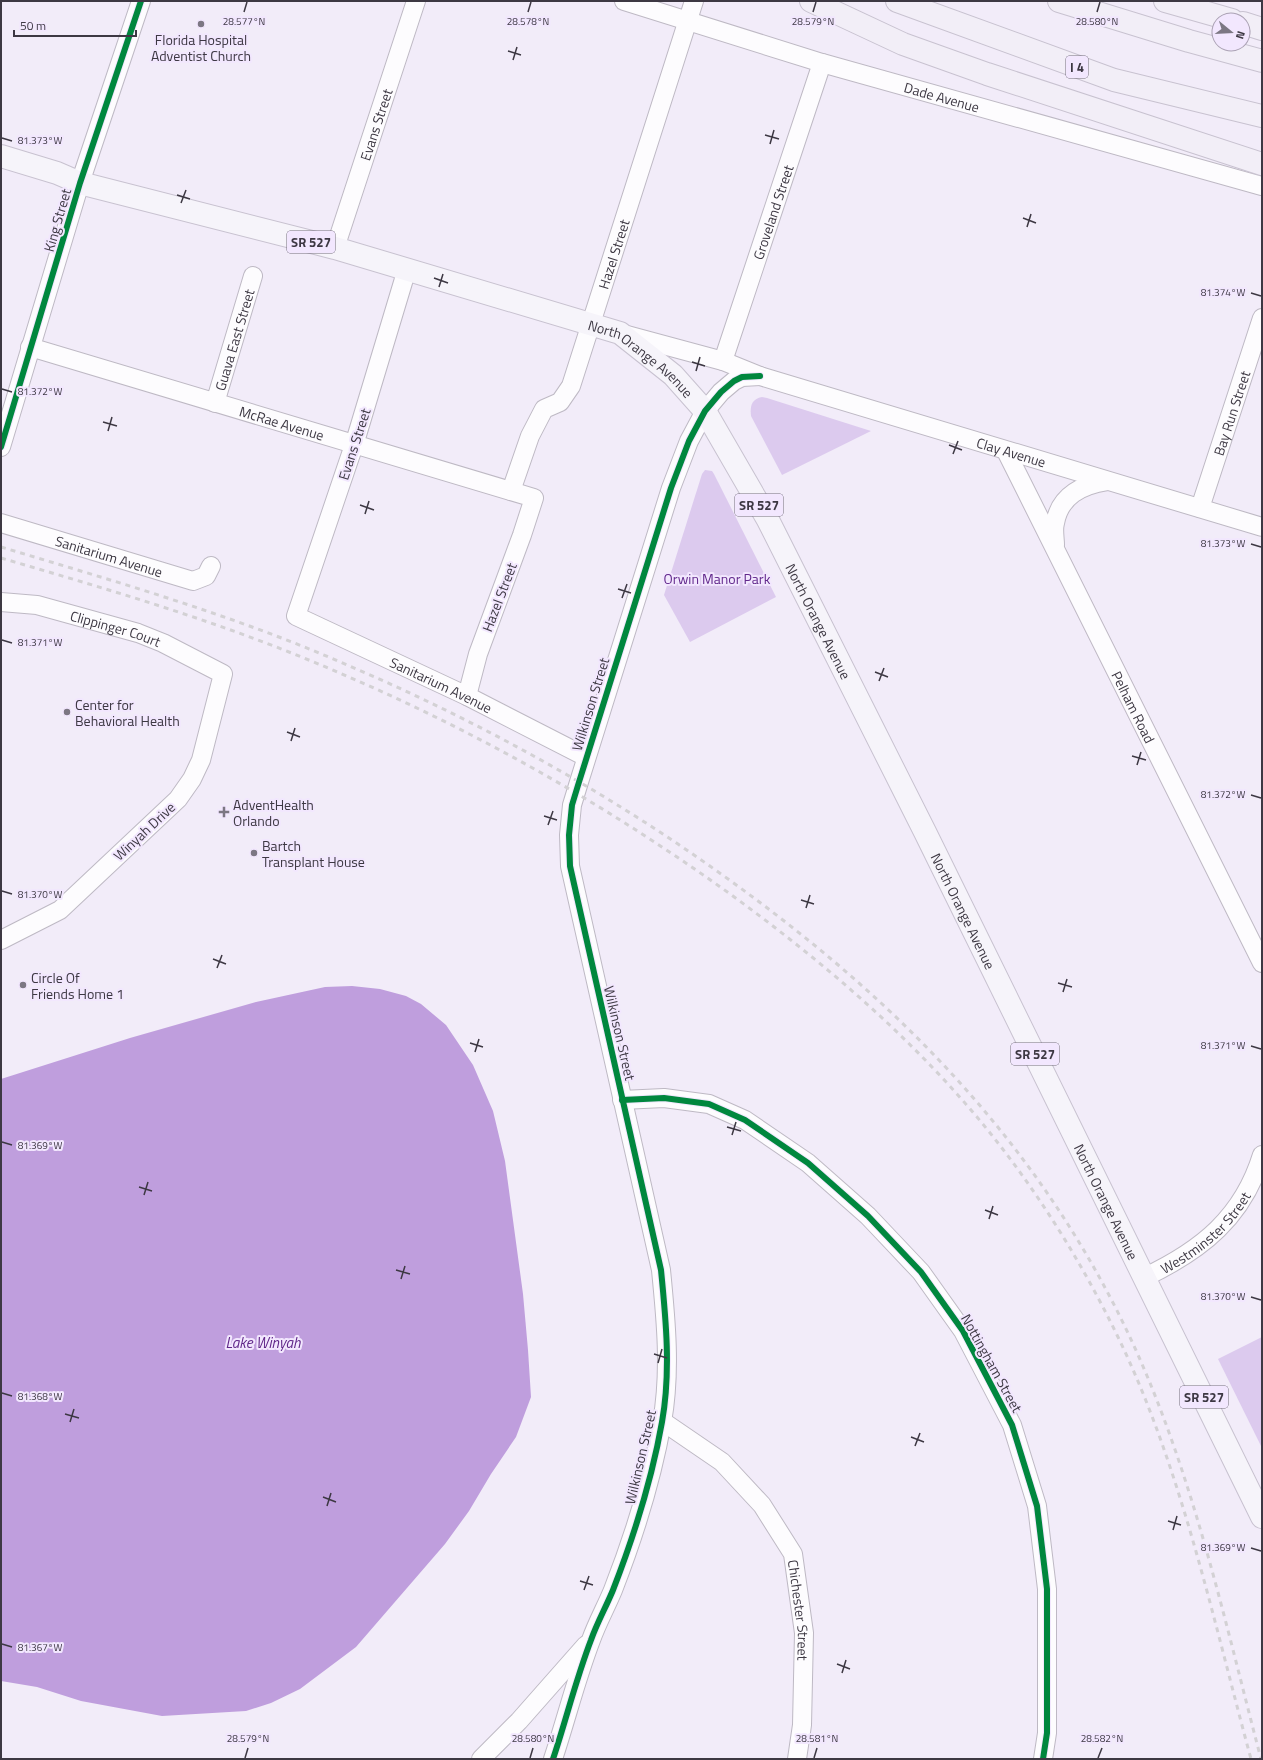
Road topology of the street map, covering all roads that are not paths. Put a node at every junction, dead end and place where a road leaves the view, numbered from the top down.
1 (141, 1) edge
2 (416, 1) edge
3 (624, 1) edge
4 (694, 1) edge
5 (810, 1) edge
6 (897, 1) edge
7 (1059, 1) edge
8 (1165, 1) edge
9 (1211, 14) edge
10 (688, 20) junction
11 (1251, 26) edge
12 (1262, 29) edge
13 (1262, 61) edge
14 (822, 63) junction
15 (1262, 116) edge
16 (1, 156) edge
17 (1262, 164) edge
18 (80, 183) junction
19 (1262, 186) edge
20 (335, 248) junction
21 (407, 270) junction
22 (253, 276) dead end
23 (1262, 318) edge
24 (591, 324) junction
25 (620, 333) junction
26 (30, 347) junction
27 (723, 361) junction
28 (760, 376) junction
29 (215, 403) junction
30 (705, 411) junction
31 (354, 445) junction
32 (1, 447) edge
33 (1006, 451) junction
34 (1108, 481) junction
35 (511, 491) junction
36 (534, 498) joint
37 (1200, 508) junction
38 (1, 523) edge
39 (1262, 527) edge
40 (1055, 548) junction
41 (211, 566) dead end
42 (1, 602) edge
43 (296, 616) joint
44 (223, 674) joint
45 (467, 696) junction
46 (586, 757) junction
47 (1, 940) edge
48 (1259, 954) edge
49 (622, 1100) junction
50 (1262, 1155) edge
51 (1145, 1277) junction
52 (662, 1421) junction
53 (1262, 1517) edge
54 (591, 1640) junction
55 (481, 1759) edge
56 (553, 1759) edge
57 (797, 1759) edge
58 (1043, 1759) edge

1 - 18 street, King Street
2 - 20 street, Evans Street
3 - 10 street, Dade Avenue
4 - 10 street, Hazel Street
5 - 17 highway
6 - 15 highway, I 4
7 - 13 highway
8 - 9 highway
10 - 14 street, Dade Avenue
10 - 24 street, Hazel Street
11 - 12 highway
14 - 19 street, Dade Avenue
14 - 27 street, Groveland Street
16 - 18 main road, North Orange Avenue / SR 527
18 - 20 main road, North Orange Avenue / SR 527
18 - 26 street, King Street
20 - 21 main road, North Orange Avenue / SR 527
21 - 24 main road, North Orange Avenue / SR 527
21 - 31 street, Evans Street
22 - 29 street, Guava East Street
23 - 37 street, Bay Run Street
24 - 25 main road, North Orange Avenue / SR 527
24 - 35 street, Hazel Street
25 - 27 street, Clay Avenue
25 - 30 main road, North Orange Avenue / SR 527
26 - 29 street, McRae Avenue
26 - 32 street, King Street
27 - 28 street, Clay Avenue
28 - 30 street, Clay Avenue
28 - 33 street, Clay Avenue
29 - 31 street, McRae Avenue
30 - 46 street, Wilkinson Street
30 - 51 main road, North Orange Avenue / SR 527
31 - 35 street, McRae Avenue
31 - 43 street, Evans Street
33 - 34 street, Clay Avenue
33 - 40 street, Pelham Road
34 - 37 street, Clay Avenue
34 - 40 street
35 - 36 street, McRae Avenue
36 - 45 street, Hazel Street
37 - 39 street, Clay Avenue
38 - 41 street, Sanitarium Avenue
40 - 48 street, Pelham Road
42 - 44 street, Clippinger Court
43 - 45 street, Sanitarium Avenue
44 - 47 street, Winyah Drive
45 - 46 street, Sanitarium Avenue
46 - 49 street, Wilkinson Street
49 - 52 street, Wilkinson Street
49 - 58 street, Nottingham Street
50 - 51 street, Westminster Street
51 - 53 main road, North Orange Avenue / SR 527
52 - 54 street, Wilkinson Street
52 - 57 street, Chichester Street
54 - 55 street, Wilkinson Street
54 - 56 street, Wilkinson Street

